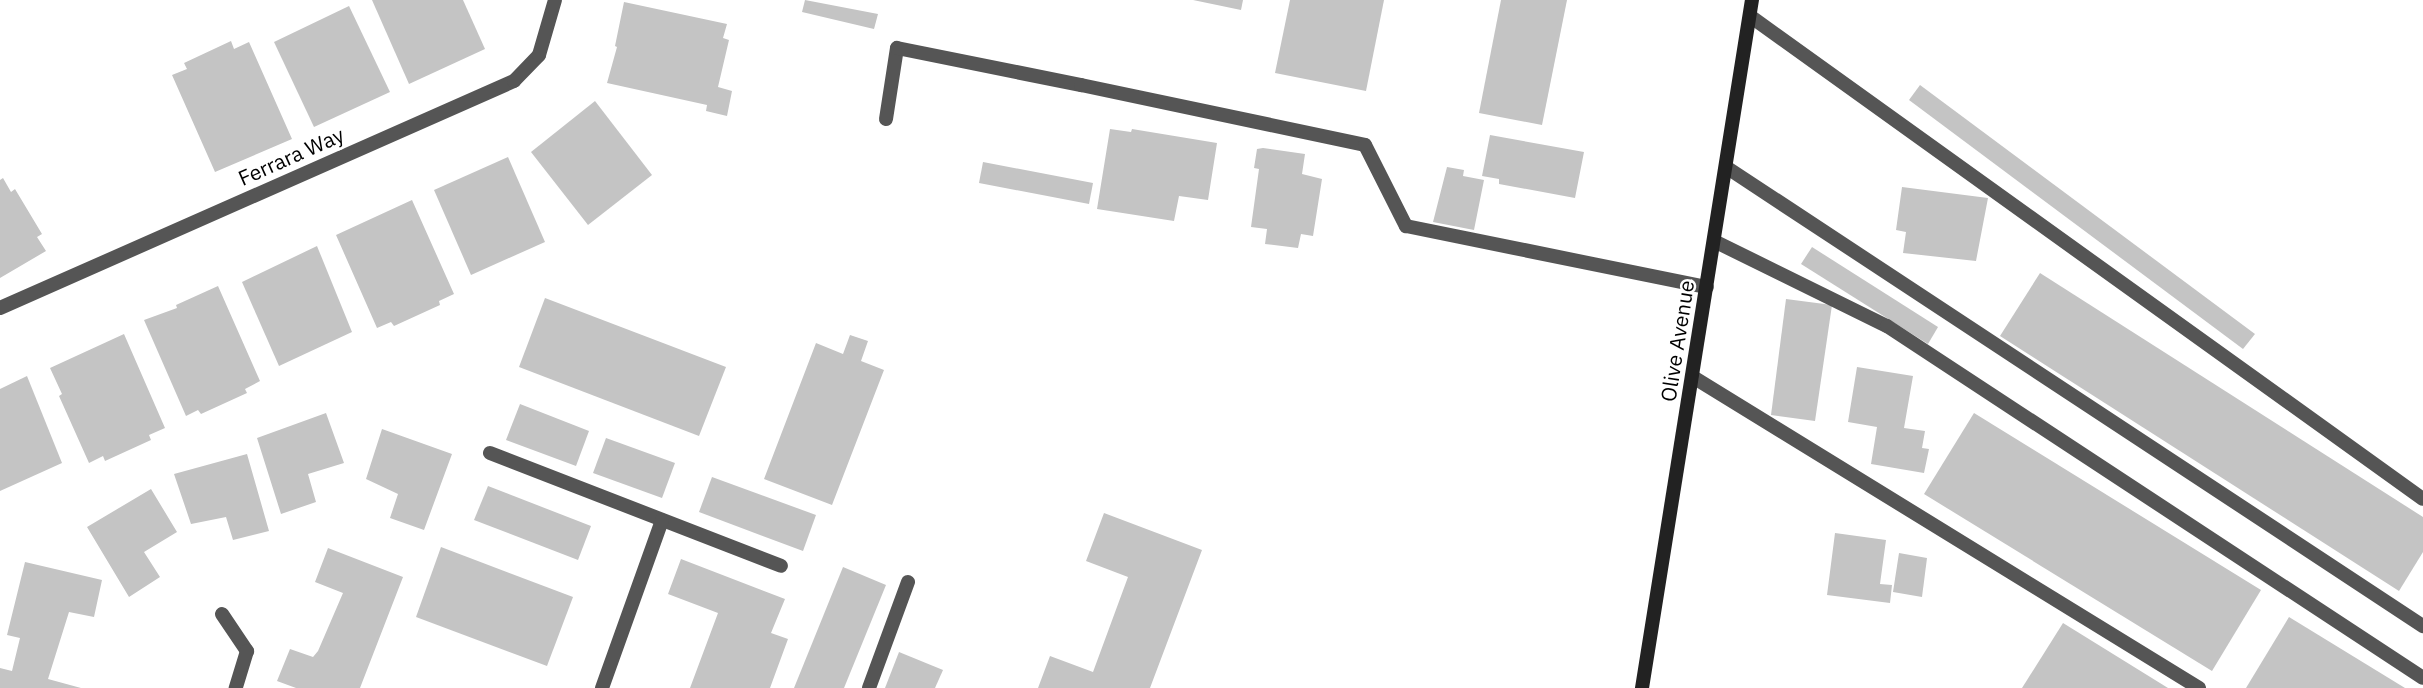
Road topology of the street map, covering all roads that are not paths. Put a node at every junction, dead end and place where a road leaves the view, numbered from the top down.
1 (555, 0) edge
2 (1752, 0) edge
3 (1750, 16) junction
4 (886, 119) dead end
5 (1726, 167) junction
6 (1714, 241) junction
7 (1707, 287) junction
8 (0, 308) edge
9 (1693, 377) junction
10 (490, 453) dead end
11 (2423, 499) edge
12 (662, 520) junction
13 (781, 566) dead end
14 (908, 582) dead end
15 (222, 614) dead end
16 (2423, 626) edge
17 (2423, 678) edge
18 (236, 688) edge
19 (601, 688) edge
20 (869, 688) edge
21 (1642, 688) edge
22 (2199, 688) edge

1 - 8 street, Ferrara Way
2 - 3 main road, Olive Avenue
3 - 5 main road, Olive Avenue
3 - 11 street
4 - 7 street
5 - 6 main road, Olive Avenue
5 - 16 street
6 - 7 main road, Olive Avenue
6 - 17 street
7 - 9 main road, Olive Avenue
9 - 21 main road, Olive Avenue
9 - 22 street
10 - 12 street
12 - 13 street
12 - 19 street
14 - 20 street
15 - 18 street

